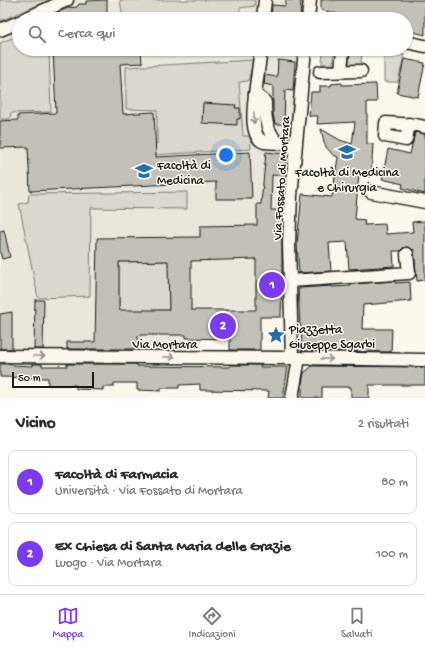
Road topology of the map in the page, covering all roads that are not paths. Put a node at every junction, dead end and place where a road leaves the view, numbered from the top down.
1 (67, 0) edge
2 (265, 0) edge
3 (310, 0) edge
4 (40, 12) edge
5 (264, 12) edge
6 (309, 12) edge
7 (12, 25) edge
8 (0, 30) edge
9 (413, 43) edge
10 (425, 46) edge
11 (260, 56) edge
12 (304, 56) edge
13 (342, 56) edge
14 (341, 71) junction
15 (361, 71) dead end
16 (320, 72) dead end
17 (409, 124) dead end
18 (425, 127) edge
19 (296, 143) junction
20 (371, 192) dead end
21 (425, 202) edge
22 (407, 254) dead end
23 (290, 281) junction
24 (0, 356) edge
25 (296, 358) junction
26 (425, 360) edge
27 (292, 398) edge

1 - 4 street
2 - 5 street
3 - 6 street
7 - 8 street
9 - 10 street
11 - 19 street
12 - 19 street, Via Fossato di Mortara
13 - 14 street
14 - 15 street
14 - 16 street
17 - 18 street
19 - 23 street, Via Fossato di Mortara
20 - 21 street
22 - 23 street
23 - 25 street, Via Fossato di Mortara
24 -> 25 street, Via Mortara
25 -> 26 street, Via Mortara
25 - 27 street

